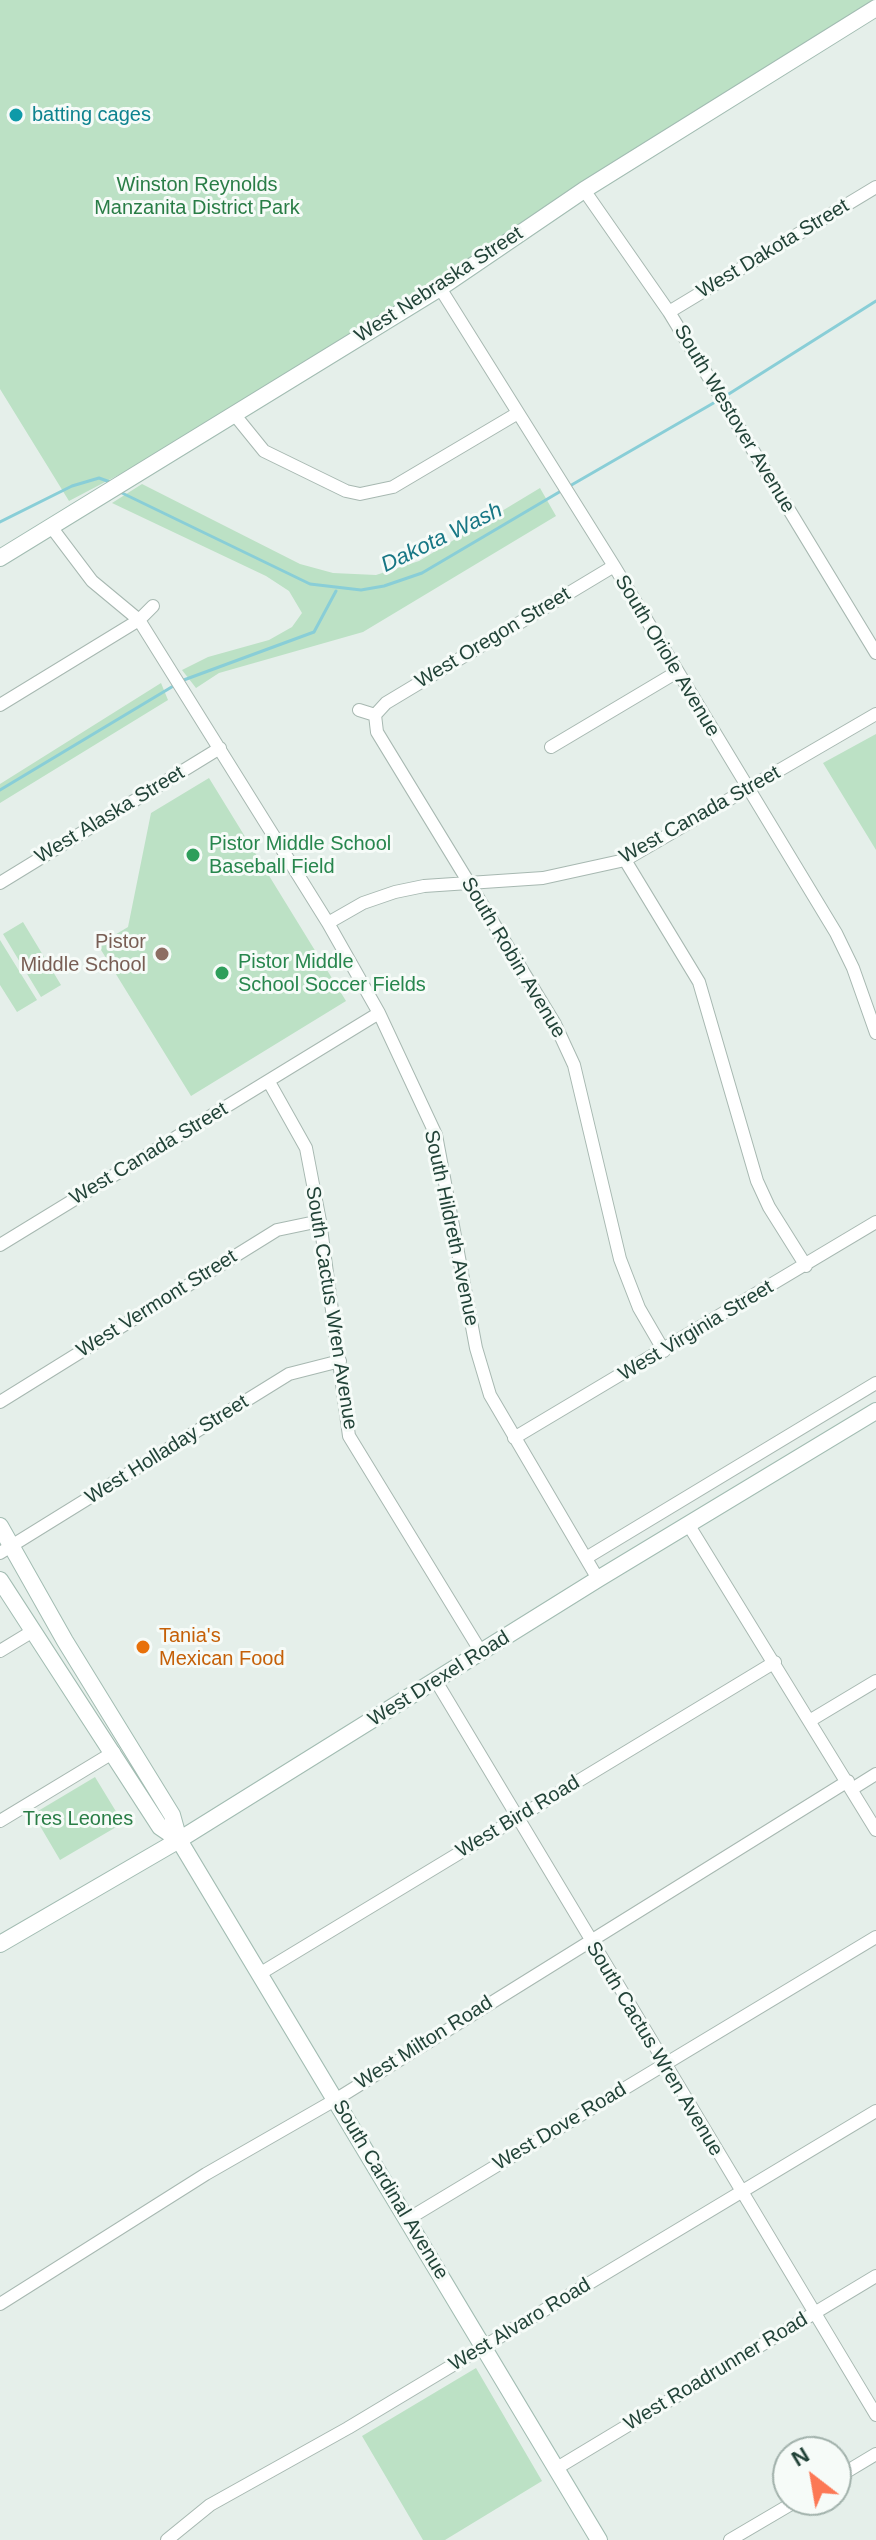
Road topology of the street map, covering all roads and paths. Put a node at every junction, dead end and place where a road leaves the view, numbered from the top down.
1 (876, 8) edge
2 (876, 187) edge
3 (584, 190) junction
4 (440, 288) junction
5 (669, 312) junction
6 (518, 413) junction
7 (234, 414) junction
8 (52, 528) junction
9 (0, 558) edge
10 (614, 566) junction
11 (153, 606) dead end
12 (139, 620) junction
13 (876, 653) edge
14 (677, 672) junction
15 (0, 705) edge
16 (359, 710) dead end
17 (876, 714) edge
18 (375, 715) junction
19 (551, 747) dead end
20 (220, 748) junction
21 (747, 790) junction
22 (625, 860) junction
23 (0, 883) edge
24 (469, 884) junction
25 (328, 923) junction
26 (379, 1013) junction
27 (876, 1033) edge
28 (269, 1082) junction
29 (320, 1221) junction
30 (876, 1222) edge
31 (0, 1245) edge
32 (806, 1266) junction
33 (664, 1351) junction
34 (340, 1361) junction
35 (876, 1383) edge
36 (0, 1402) edge
37 (876, 1411) edge
38 (514, 1438) junction
39 (688, 1524) junction
40 (0, 1526) edge
41 (5, 1550) edge
42 (586, 1558) junction
43 (598, 1579) junction
44 (0, 1580) edge
45 (33, 1631) junction
46 (0, 1651) edge
47 (481, 1652) junction
48 (775, 1662) junction
49 (436, 1681) junction
50 (876, 1681) edge
51 (811, 1720) junction
52 (114, 1752) junction
53 (876, 1774) edge
54 (850, 1785) junction
55 (515, 1818) junction
56 (0, 1821) edge
57 (876, 1830) edge
58 (179, 1840) junction
59 (876, 1937) edge
60 (588, 1940) junction
61 (0, 1944) edge
62 (261, 1973) junction
63 (663, 2064) junction
64 (335, 2100) junction
65 (876, 2111) edge
66 (741, 2192) junction
67 (408, 2219) junction
68 (876, 2276) edge
69 (0, 2304) edge
70 (814, 2313) junction
71 (483, 2347) junction
72 (876, 2415) edge
73 (876, 2454) edge
74 (557, 2468) junction
75 (852, 2468) edge
76 (772, 2515) edge
77 (167, 2540) edge
78 (599, 2540) edge
79 (730, 2540) edge

1 - 3 street, West Nebraska Street
2 - 5 street, West Dakota Street
3 - 4 street, West Nebraska Street
3 - 5 street, South Westover Avenue
4 - 6 street, South Oriole Avenue
4 - 7 street, West Nebraska Street
5 - 13 street, South Westover Avenue
6 - 7 street
6 - 10 street, South Oriole Avenue
7 - 8 street, West Nebraska Street
8 - 9 street, West Nebraska Street
8 - 12 street, South Hildreth Avenue
10 - 14 street, South Oriole Avenue
10 - 18 street, West Oregon Street
11 - 12 street
12 - 15 street
12 - 20 street, South Hildreth Avenue
14 - 19 street
14 - 21 street, South Oriole Avenue
16 - 18 street
17 - 21 street, West Canada Street
18 - 24 street, South Robin Avenue
20 - 23 street, West Alaska Street
20 - 25 street, South Hildreth Avenue
21 - 22 street, West Canada Street
21 - 27 street, South Oriole Avenue
22 - 24 street, West Canada Street
22 - 32 street
24 - 25 street, West Canada Street
24 - 33 street, South Robin Avenue
25 - 26 street, South Hildreth Avenue
26 - 28 street, West Canada Street
26 - 38 street, South Hildreth Avenue
28 - 29 street, South Cactus Wren Avenue
28 - 31 street, West Canada Street
29 - 34 street, South Cactus Wren Avenue
29 - 36 street, West Vermont Street
30 - 32 street, West Virginia Street
32 - 33 street, West Virginia Street
33 - 38 street, West Virginia Street
34 - 41 street, West Holladay Street
34 - 47 street, South Cactus Wren Avenue
35 - 42 street
37 - 39 street, West Drexel Road
38 - 42 street, South Hildreth Avenue
39 - 43 street, West Drexel Road
39 - 48 street
40 - 41 street, South Cardinal Avenue
41 - 58 street, South Cardinal Avenue
42 - 43 street, South Hildreth Avenue
43 - 47 street, West Drexel Road
44 - 45 street, South Cardinal Avenue
45 - 46 street
45 - 52 street, South Cardinal Avenue
47 - 49 street, West Drexel Road
48 - 51 street
48 - 55 street, West Bird Road
49 - 55 street, South Cactus Wren Avenue
49 - 58 street, West Drexel Road
50 - 51 street
51 - 54 street
52 - 56 street
52 - 58 street, South Cardinal Avenue
53 - 54 street, West Milton Road
54 - 57 street
54 - 60 street, West Milton Road
55 - 60 street, South Cactus Wren Avenue
55 - 62 street, West Bird Road
58 - 61 street, West Drexel Road
58 - 62 street, South Cardinal Avenue
59 - 63 street, West Dove Road
60 - 63 street, South Cactus Wren Avenue
60 - 64 street, West Milton Road
62 - 64 street, South Cardinal Avenue
63 - 66 street, South Cactus Wren Avenue
63 - 67 street, West Dove Road
64 - 67 street, South Cardinal Avenue
64 - 69 street, West Milton Road
65 - 66 street, West Alvaro Road
66 - 70 street, South Cactus Wren Avenue
66 - 71 street, West Alvaro Road
67 - 71 street, South Cardinal Avenue
68 - 70 street, West Roadrunner Road
70 - 72 street, South Cactus Wren Avenue
70 - 74 street, West Roadrunner Road
71 - 74 street, South Cardinal Avenue
71 - 77 street, West Alvaro Road
73 - 75 street
74 - 78 street, South Cardinal Avenue
76 - 79 street

